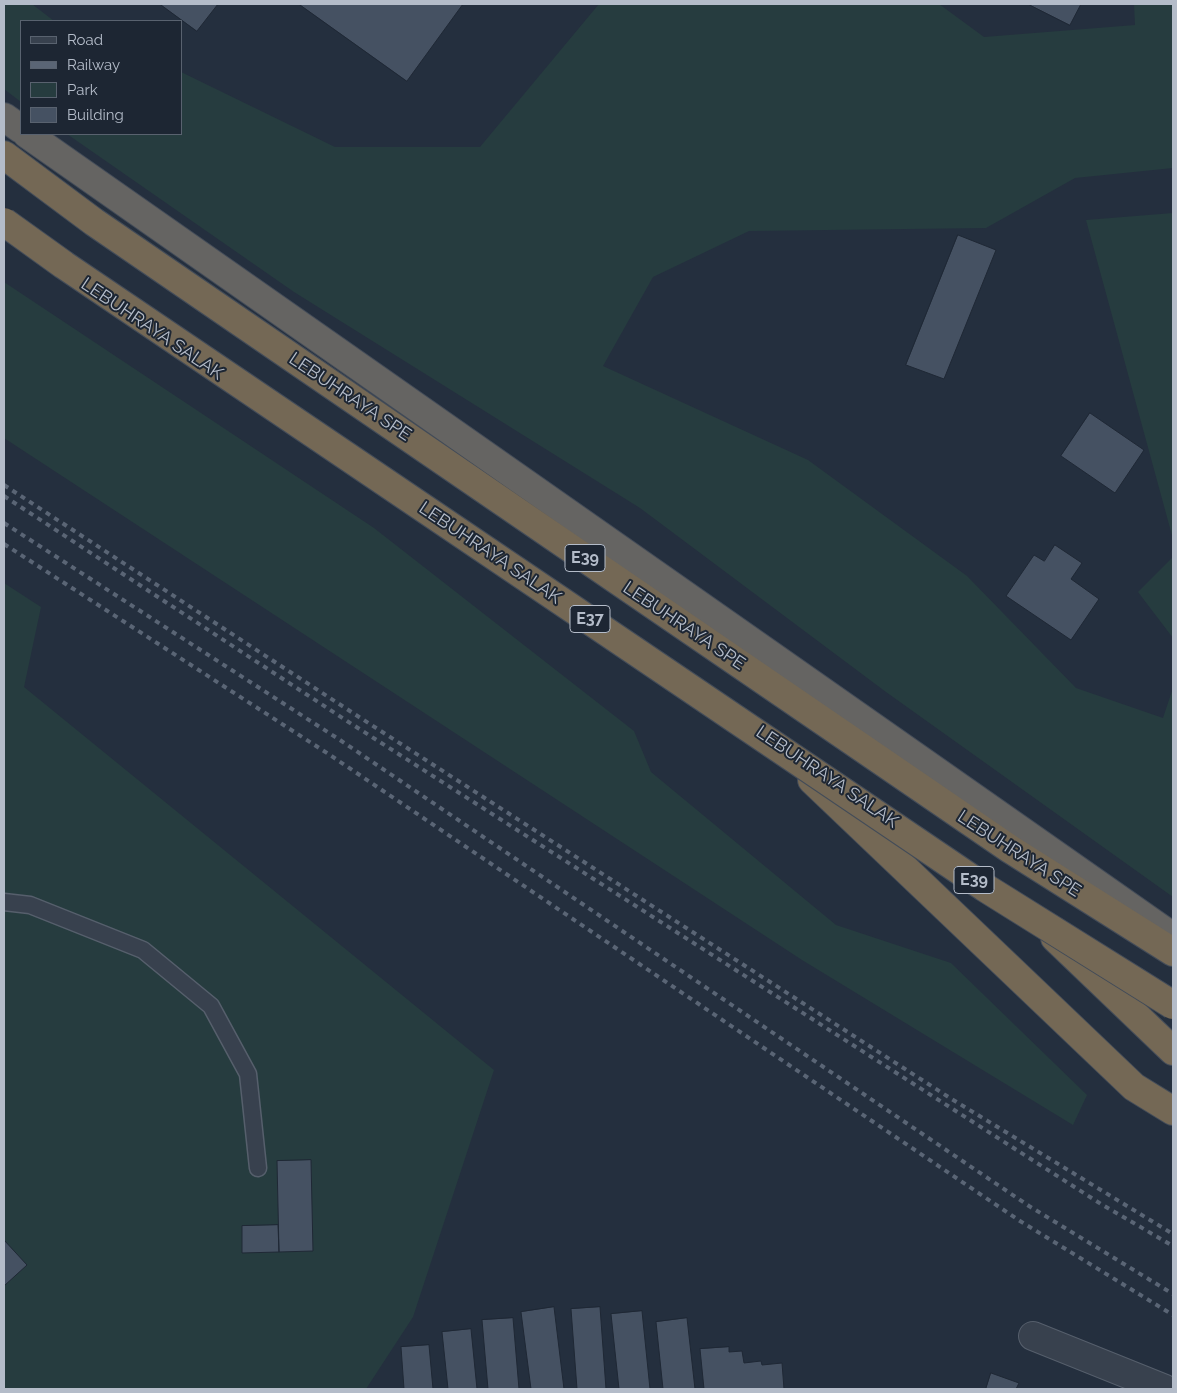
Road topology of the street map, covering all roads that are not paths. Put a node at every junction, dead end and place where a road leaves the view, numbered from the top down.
1 (4, 117) edge
2 (20, 128) edge
3 (29, 135) edge
4 (4, 155) edge
5 (4, 222) edge
6 (4, 230) edge
7 (779, 748) junction
8 (4, 902) edge
9 (1019, 904) junction
10 (1173, 937) edge
11 (1173, 952) edge
12 (1173, 1005) edge
13 (1173, 1011) edge
14 (1173, 1051) edge
15 (1173, 1111) edge
16 (258, 1168) dead end
17 (1033, 1336) dead end
18 (1151, 1387) edge

1 - 2 highway
3 - 10 highway
4 - 11 highway, LEBUHRAYA SPE / E39
5 - 7 highway, E39, bridge
6 - 9 highway, LEBUHRAYA SALAK / E37
7 - 12 highway, E39, bridge
7 - 15 highway, bridge
8 - 16 lane
9 - 13 highway, LEBUHRAYA SALAK / E37
9 - 14 highway
17 - 18 street

